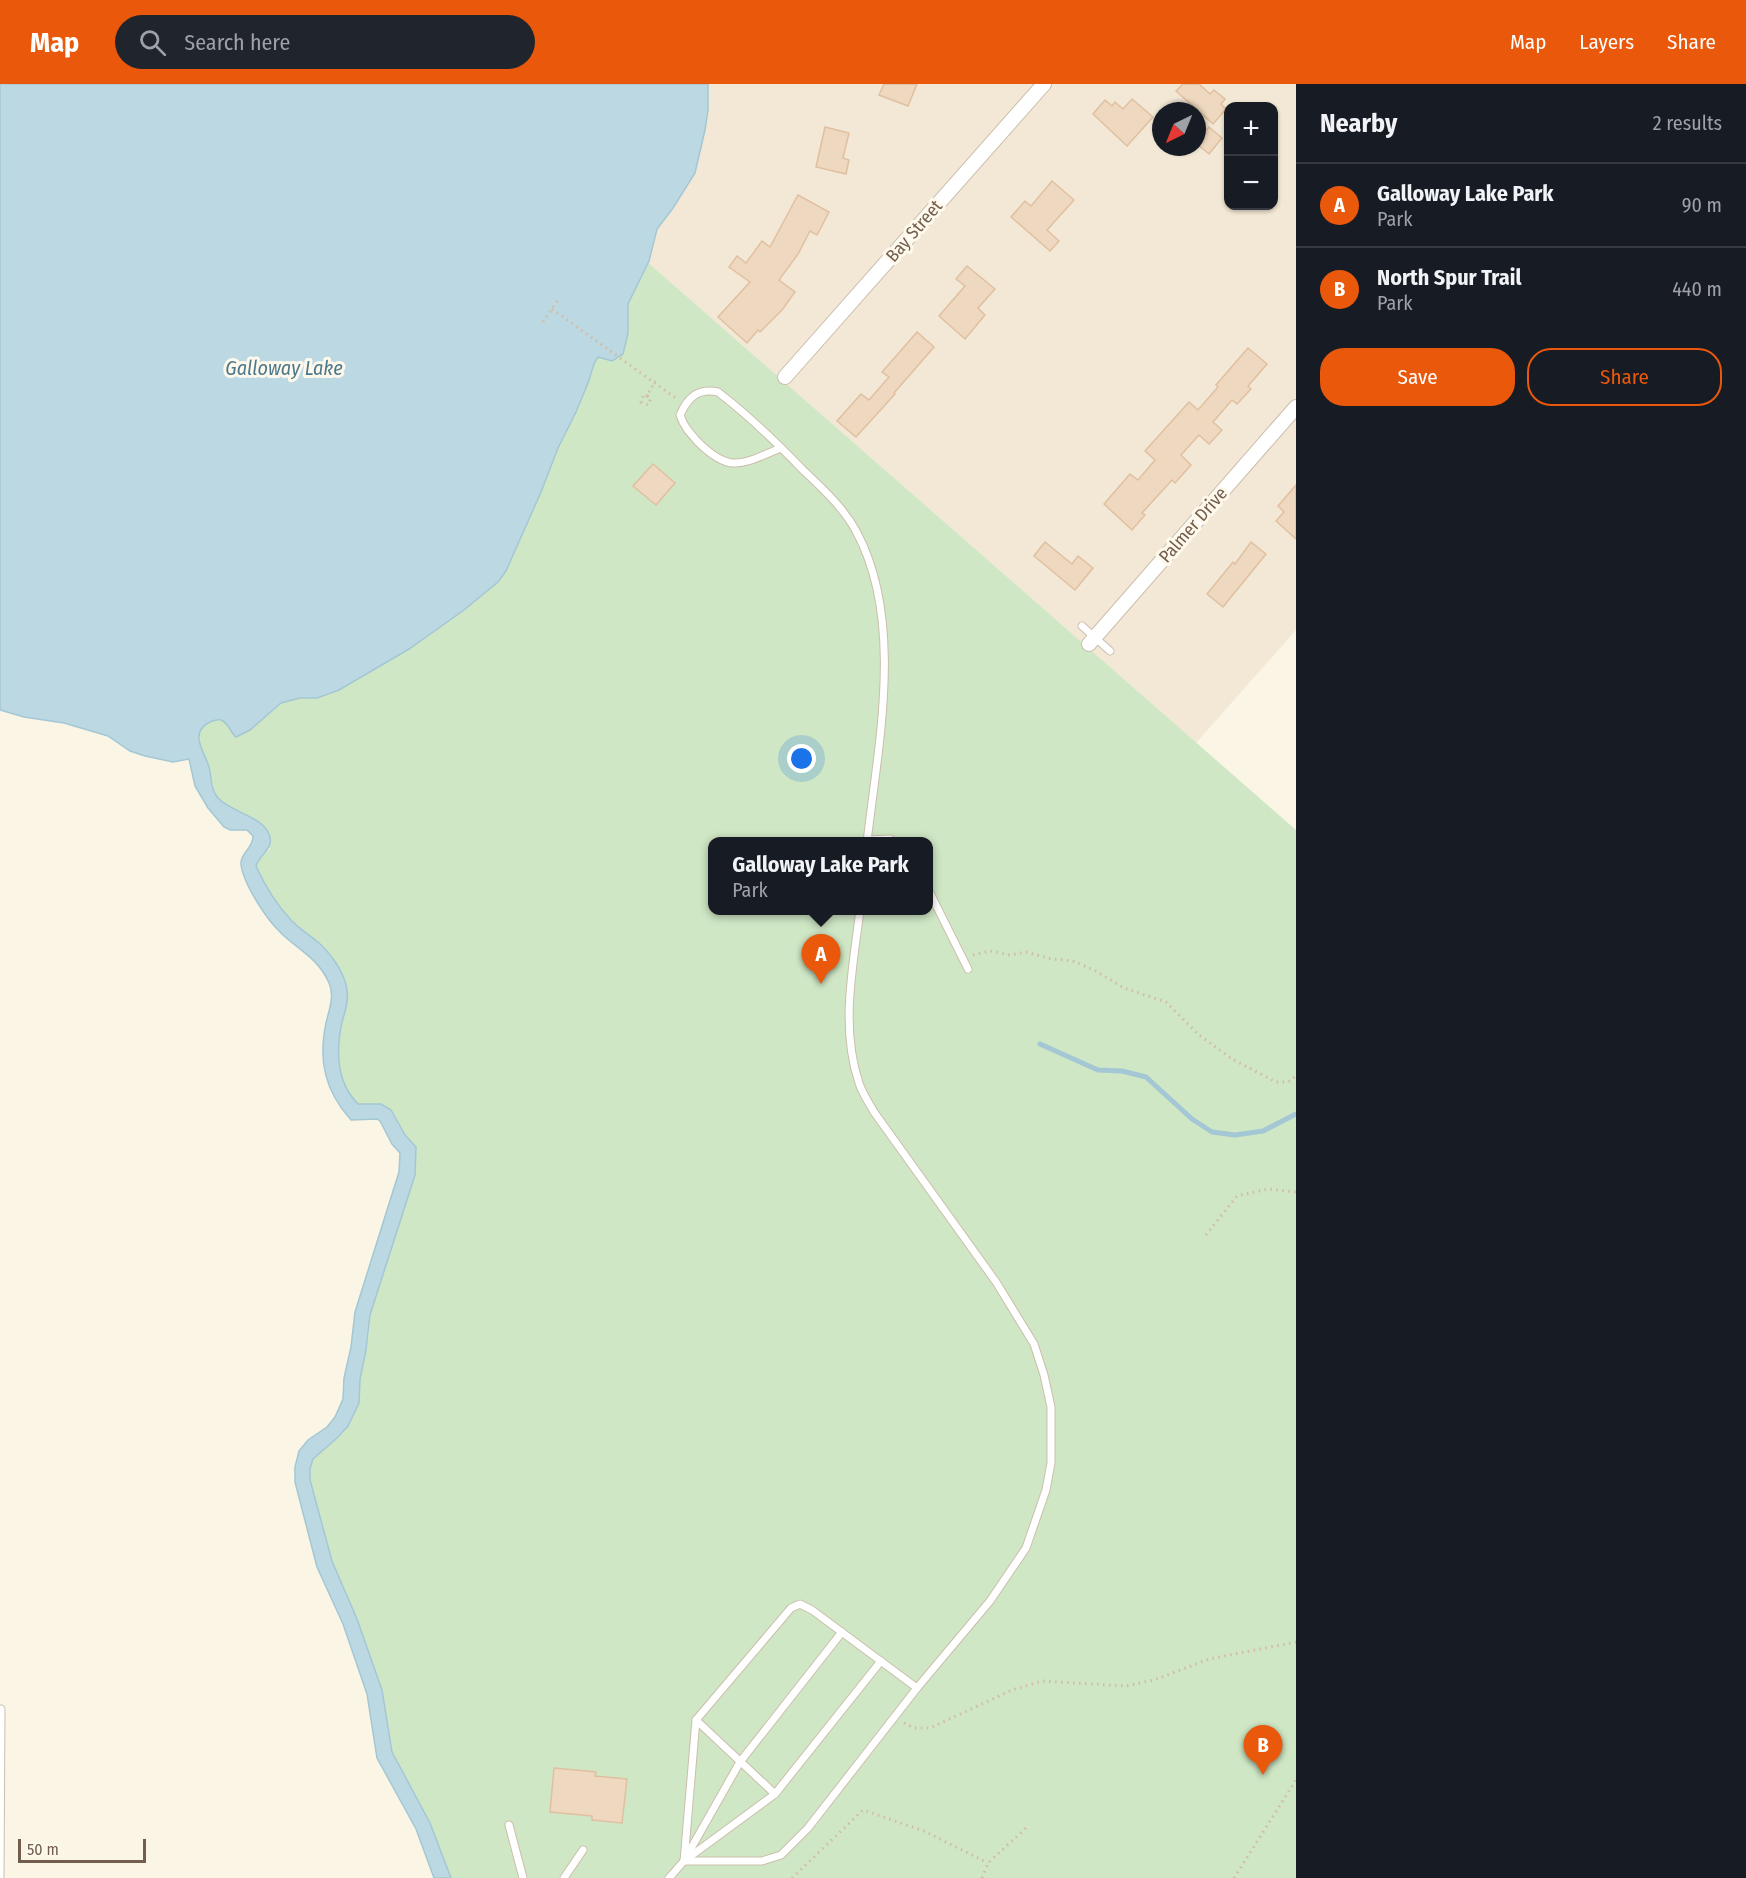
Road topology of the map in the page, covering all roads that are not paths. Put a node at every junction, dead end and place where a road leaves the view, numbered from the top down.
1 (1044, 84) edge
2 (785, 377) dead end
3 (1296, 407) edge
4 (782, 448) junction
5 (1082, 626) dead end
6 (1092, 641) junction
7 (1110, 651) dead end
8 (868, 837) edge
9 (933, 899) edge
10 (859, 915) edge
11 (968, 969) dead end
12 (842, 1632) junction
13 (881, 1661) junction
14 (917, 1688) junction
15 (1, 1709) edge
16 (696, 1720) junction
17 (740, 1762) junction
18 (775, 1794) junction
19 (509, 1825) dead end
20 (583, 1850) dead end
21 (684, 1861) junction
22 (0, 1878) edge
23 (524, 1878) edge
24 (564, 1878) edge
25 (669, 1878) edge

1 - 2 street, Bay Street
3 - 6 street, Palmer Drive
4 - 4 lane
4 - 8 lane
5 - 6 lane
6 - 7 lane
9 - 11 lane
10 - 14 lane
12 - 13 lane
12 - 16 lane
12 - 17 lane
13 - 14 lane
13 - 18 lane
14 - 21 lane
15 - 22 lane
16 - 17 lane
16 - 21 lane
17 - 18 lane
17 - 21 lane
18 - 21 lane
19 - 23 lane
20 - 24 lane
21 - 25 lane

